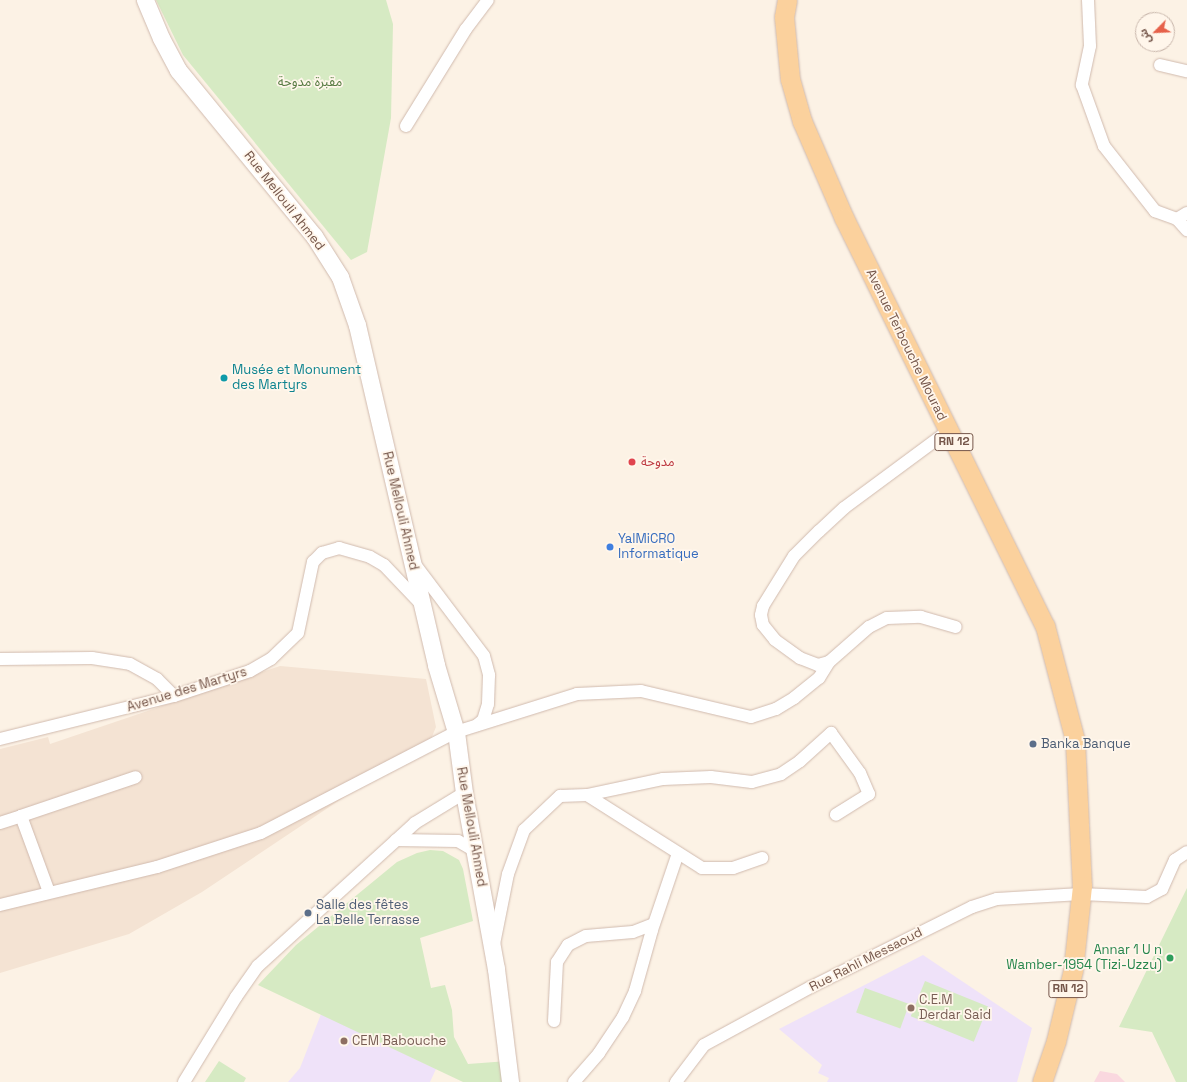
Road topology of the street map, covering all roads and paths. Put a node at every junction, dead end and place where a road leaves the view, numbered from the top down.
1 (145, 0) edge
2 (488, 0) edge
3 (787, 0) edge
4 (1088, 0) edge
5 (1160, 65) dead end
6 (1187, 71) edge
7 (406, 126) dead end
8 (1182, 216) edge
9 (1187, 230) edge
10 (948, 431) junction
11 (412, 560) junction
12 (423, 607) junction
13 (956, 627) dead end
14 (0, 659) edge
15 (829, 662) junction
16 (174, 696) junction
17 (477, 725) junction
18 (456, 732) junction
19 (0, 739) edge
20 (136, 777) dead end
21 (464, 792) junction
22 (587, 795) junction
23 (836, 815) dead end
24 (21, 816) junction
25 (0, 823) edge
26 (396, 840) junction
27 (475, 851) junction
28 (1187, 852) edge
29 (678, 853) junction
30 (762, 858) dead end
31 (49, 892) junction
32 (1081, 894) junction
33 (0, 906) edge
34 (654, 924) junction
35 (492, 950) junction
36 (554, 1021) dead end
37 (184, 1082) edge
38 (510, 1082) edge
39 (574, 1082) edge
40 (676, 1082) edge
41 (1042, 1082) edge

1 - 11 street, Rue Mellouli Ahmed
2 - 7 street
3 - 10 main road, Avenue Terbouche Mourad / RN 12
4 - 8 street
5 - 6 street
8 - 9 street
10 - 15 street
10 - 32 main road, Avenue Terbouche Mourad / RN 12
11 - 12 street, Rue Mellouli Ahmed
11 - 17 street
12 - 16 street, Avenue des Martyrs
12 - 18 street, Rue Mellouli Ahmed
13 - 15 street
14 - 16 street
15 - 17 street
16 - 19 street, Avenue des Martyrs
17 - 18 street
18 - 21 street, Rue Mellouli Ahmed
18 - 31 street
20 - 24 street
21 - 26 street
21 - 27 street, Rue Mellouli Ahmed
22 - 23 street
22 - 29 street
22 - 35 street
24 - 25 street
24 - 31 street
26 - 27 street
26 - 37 street
27 - 35 street, Rue Mellouli Ahmed
28 - 32 street, Rue Rahli Messaoud
29 - 30 street
29 - 34 street
31 - 33 street
32 - 40 street, Rue Rahli Messaoud
32 - 41 main road, RN 12
34 - 36 street
34 - 39 street
35 - 38 street, Rue Mellouli Ahmed

